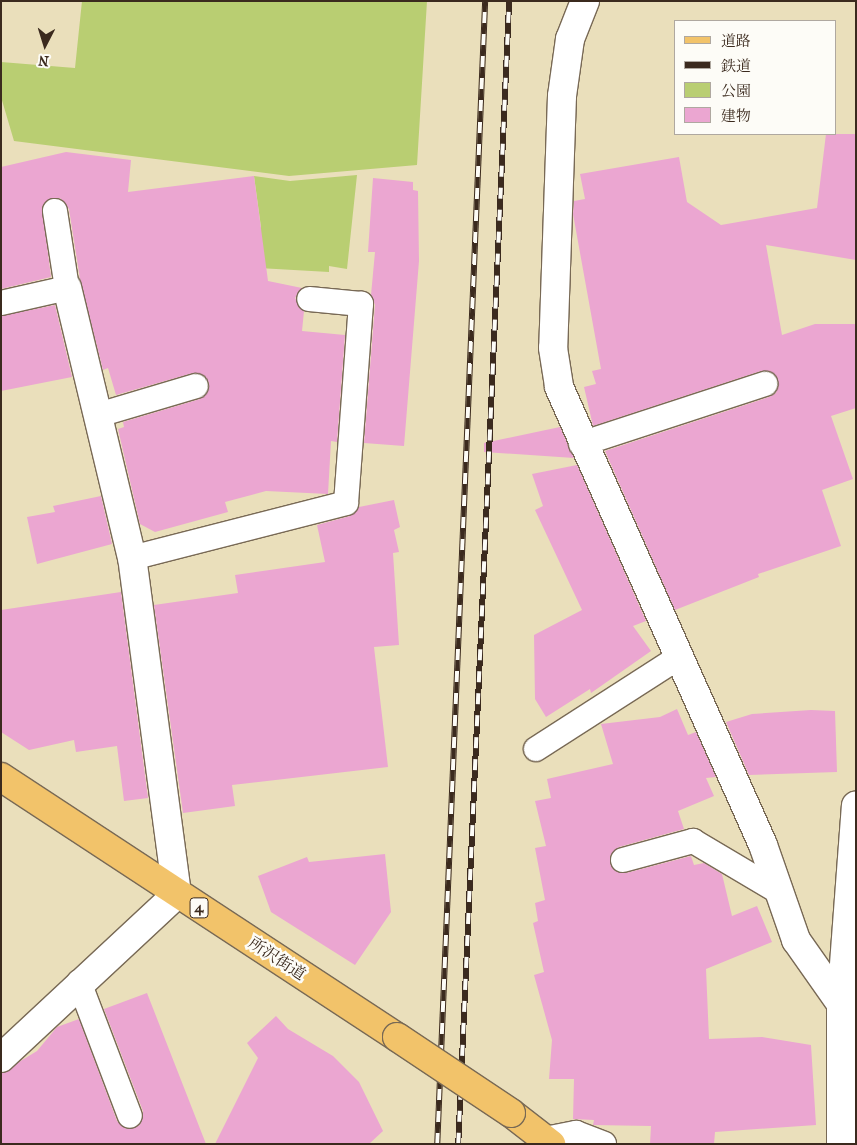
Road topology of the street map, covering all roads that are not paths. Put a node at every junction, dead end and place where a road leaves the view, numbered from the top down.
1 (585, 1) edge
2 (55, 211) dead end
3 (67, 288) junction
4 (309, 300) dead end
5 (1, 303) edge
6 (764, 384) dead end
7 (196, 386) dead end
8 (98, 415) junction
9 (581, 444) junction
10 (132, 558) junction
11 (678, 658) junction
12 (536, 749) dead end
13 (1, 777) edge
14 (856, 806) edge
15 (623, 860) dead end
16 (779, 892) junction
17 (177, 894) junction
18 (79, 982) junction
19 (841, 1004) junction
20 (848, 1040) edge
21 (1, 1058) edge
22 (130, 1116) dead end
23 (548, 1142) edge
24 (604, 1144) edge
25 (841, 1144) edge

1 - 9 street
2 - 3 lane
3 - 5 lane
3 - 8 street
4 - 10 lane
6 - 9 lane
7 - 8 lane
8 - 10 street
9 - 11 street
10 - 17 street
11 - 12 lane
11 - 16 street
13 - 17 main road, 所沢街道 / 4
14 - 19 street
15 - 16 lane
16 - 19 street
17 - 18 street
17 - 23 main road, 所沢街道 / 4, bridge
18 - 21 street
18 - 22 lane
19 - 20 street
20 - 25 street
23 - 24 lane

